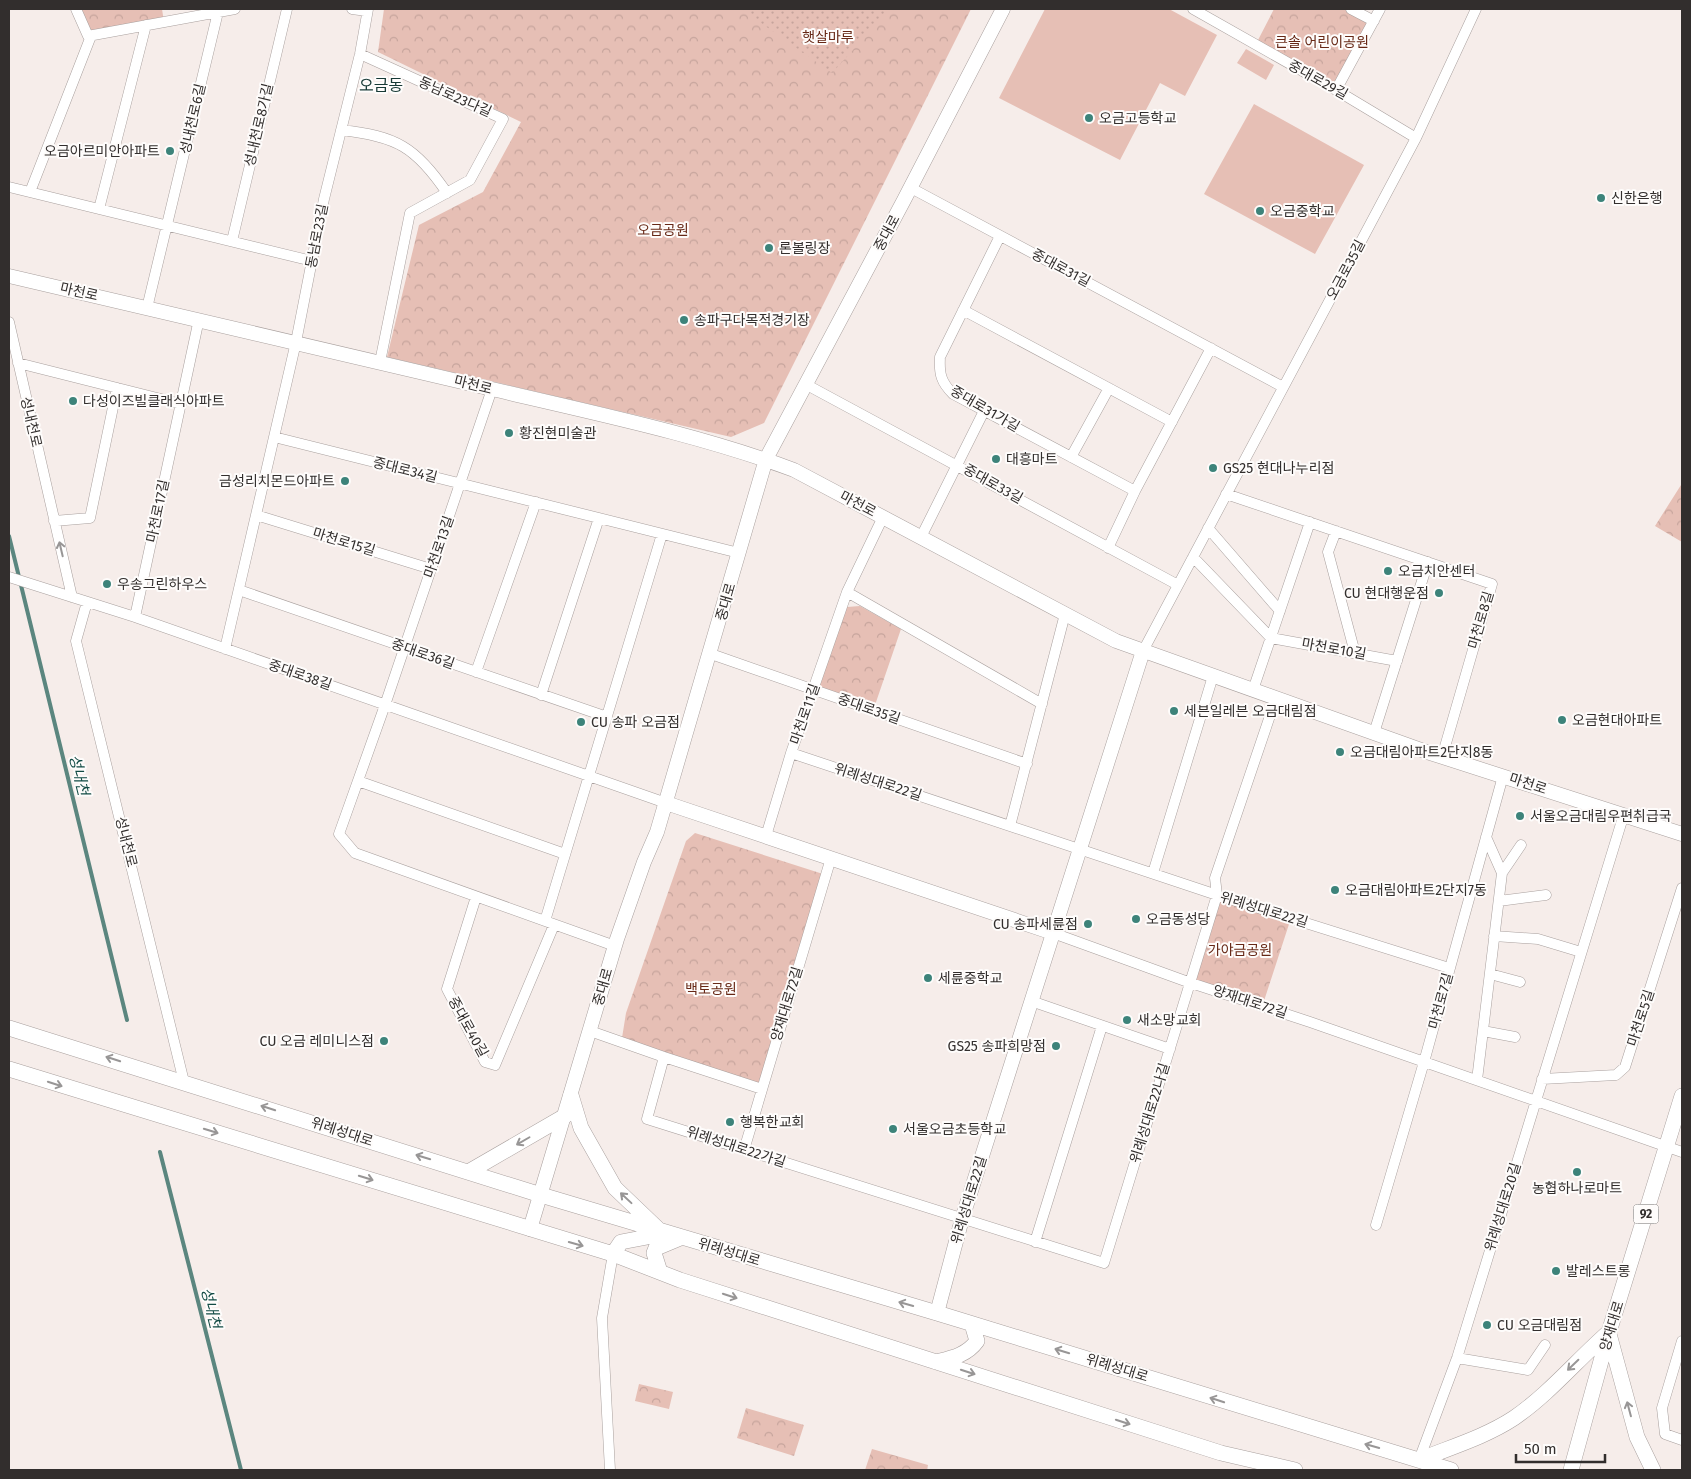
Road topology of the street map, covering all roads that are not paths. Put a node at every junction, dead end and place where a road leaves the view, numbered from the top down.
1 (76, 9) edge
2 (235, 9) edge
3 (287, 9) edge
4 (352, 9) edge
5 (1003, 9) edge
6 (1193, 9) edge
7 (1351, 9) edge
8 (1380, 9) edge
9 (1476, 9) edge
10 (367, 10) edge
11 (218, 12) junction
12 (1374, 21) junction
13 (146, 25) junction
14 (89, 36) junction
15 (360, 54) junction
16 (1336, 90) junction
17 (341, 130) junction
18 (1416, 138) junction
19 (9, 187) edge
20 (911, 188) junction
21 (30, 192) junction
22 (448, 193) junction
23 (100, 209) junction
24 (168, 226) junction
25 (1000, 236) junction
26 (232, 241) junction
27 (312, 260) junction
28 (9, 276) edge
29 (147, 308) junction
30 (963, 310) junction
31 (199, 319) junction
32 (9, 322) edge
33 (296, 342) junction
34 (1211, 348) junction
35 (380, 362) junction
36 (18, 363) junction
37 (807, 385) junction
38 (1283, 387) junction
39 (117, 388) junction
40 (1109, 388) junction
41 (492, 389) junction
42 (181, 404) junction
43 (984, 411) junction
44 (1172, 422) junction
45 (274, 437) junction
46 (1071, 457) junction
47 (766, 459) junction
48 (957, 465) junction
49 (460, 484) junction
50 (1135, 491) junction
51 (1226, 494) junction
52 (536, 502) junction
53 (256, 515) junction
54 (882, 517) junction
55 (599, 518) junction
56 (54, 522) junction
57 (1310, 522) junction
58 (1208, 528) junction
59 (1336, 531) junction
60 (662, 534) junction
61 (921, 537) junction
62 (1108, 548) junction
63 (740, 553) junction
64 (1193, 557) junction
65 (1428, 562) junction
66 (431, 568) junction
67 (9, 577) edge
68 (1178, 585) junction
69 (239, 590) junction
70 (847, 592) junction
71 (69, 596) junction
72 (87, 602) junction
73 (1280, 611) junction
74 (1065, 614) junction
75 (136, 617) junction
76 (1270, 638) junction
77 (405, 648) junction
78 (225, 649) junction
79 (1143, 650) junction
80 (1355, 653) junction
81 (711, 654) junction
82 (1397, 660) junction
83 (476, 672) junction
84 (1214, 676) junction
85 (813, 690) junction
86 (1253, 690) junction
87 (541, 695) junction
88 (1276, 698) junction
89 (386, 704) junction
90 (1042, 704) junction
91 (606, 717) junction
92 (1374, 733) junction
93 (791, 753) junction
94 (1442, 757) junction
95 (1027, 764) junction
96 (589, 776) junction
97 (1502, 776) junction
98 (358, 781) junction
99 (666, 803) junction
100 (1624, 814) junction
101 (1010, 826) junction
102 (1682, 834) edge
103 (766, 836) junction
104 (1486, 837) junction
105 (1521, 845) dead end
106 (1080, 849) junction
107 (565, 854) junction
108 (831, 858) junction
109 (1153, 873) junction
110 (1502, 873) junction
111 (1682, 888) edge
112 (1217, 895) junction
113 (1546, 895) dead end
114 (476, 897) junction
115 (1498, 900) junction
116 (550, 923) junction
117 (1053, 933) junction
118 (1494, 936) junction
119 (615, 946) junction
120 (1581, 952) junction
121 (1449, 968) junction
122 (1490, 974) junction
123 (1188, 982) junction
124 (1520, 982) dead end
125 (1031, 1001) junction
126 (1102, 1026) junction
127 (9, 1028) edge
128 (590, 1031) junction
129 (1483, 1031) junction
130 (1515, 1037) dead end
131 (1170, 1049) junction
132 (664, 1057) junction
133 (1424, 1062) junction
134 (9, 1068) edge
135 (1542, 1079) junction
136 (1477, 1080) junction
137 (184, 1082) junction
138 (762, 1089) junction
139 (572, 1095) junction
140 (1682, 1096) edge
141 (1536, 1100) junction
142 (565, 1116) junction
143 (1668, 1148) junction
144 (744, 1150) junction
145 (1682, 1152) edge
146 (470, 1171) junction
147 (541, 1195) junction
148 (962, 1219) junction
149 (1376, 1225) dead end
150 (530, 1229) junction
151 (670, 1234) junction
152 (1035, 1242) junction
153 (613, 1254) junction
154 (660, 1272) junction
155 (937, 1313) junction
156 (972, 1324) junction
157 (1609, 1332) junction
158 (1682, 1341) edge
159 (1545, 1345) dead end
160 (1457, 1358) junction
161 (936, 1362) junction
162 (1682, 1440) edge
163 (1419, 1460) junction
164 (610, 1470) edge
165 (1295, 1470) edge
166 (1451, 1470) edge
167 (1571, 1470) edge
168 (1653, 1470) edge

1 - 14 street
2 - 11 street
3 - 26 street, 성내천로8가길
4 - 10 street, 동남로23길
5 - 20 street, 중대로
6 - 16 street, 중대로29길
7 - 12 street
8 - 12 street
9 - 18 street, 오금로35길
10 - 15 street, 동남로23길
11 - 13 street
11 - 24 street, 성내천로6길
12 - 16 street
13 - 14 street
13 - 23 street
14 - 21 street
15 - 17 street, 동남로23길
15 - 22 street, 동남로23다길
16 - 18 street, 중대로29길
17 - 22 street
17 - 27 street, 동남로23길
18 - 38 street, 오금로35길
19 - 21 street
20 - 25 street, 중대로31길
20 - 37 street, 중대로
21 - 23 street
22 - 35 street, 동남로23다길
23 - 24 street
24 - 26 street
24 - 29 street, 성내천로6길
25 - 30 street, 중대로31가길
25 - 34 street, 중대로31길
26 - 27 street
27 - 33 street, 동남로23길
28 - 29 street, 마천로
29 - 31 street, 마천로
30 - 40 street
30 - 43 street, 중대로31가길
31 - 33 street, 마천로
31 - 42 street, 마천로17길
32 - 36 street, 성내천로
33 - 35 street, 마천로
33 - 45 street
34 - 38 street, 중대로31길
34 - 44 street
35 - 41 street, 마천로
36 - 39 street
36 - 56 street, 성내천로
37 - 47 street, 중대로
37 - 48 street, 중대로33길
38 - 51 street, 오금로35길
39 - 42 street
39 - 56 street
40 - 44 street
40 - 46 street
41 - 47 street, 마천로
41 - 49 street, 마천로13길
42 - 75 street, 마천로17길
43 - 46 street, 중대로31가길
43 - 48 street
44 - 50 street
45 - 49 street, 중대로34길
45 - 53 street
46 - 50 street, 중대로31가길
47 - 54 street, 마천로
47 - 63 street, 중대로
48 - 61 street
48 - 62 street, 중대로33길
49 - 52 street, 중대로34길
49 - 66 street, 마천로13길
50 - 62 street
51 - 57 street, 마천로8길
51 - 58 street, 오금로35길
52 - 55 street, 중대로34길
52 - 83 street
53 - 66 street, 마천로15길
53 - 69 street
54 - 61 street, 마천로
54 - 70 street, 마천로11길
55 - 60 street, 중대로34길
55 - 87 street
71 -> 56 street, 성내천로
57 - 59 street, 마천로8길
57 - 73 street
58 - 64 street, 오금로35길
58 - 73 street
59 - 65 street, 마천로8길
59 - 80 street
60 - 63 street, 중대로34길
60 - 91 street
61 - 74 street, 마천로
62 - 68 street, 중대로33길
63 - 81 street, 중대로
64 - 68 street, 오금로35길
64 - 76 street
65 - 82 street
65 - 94 street, 마천로8길
66 - 77 street, 마천로13길
67 - 71 street, 중대로38길
68 - 79 street, 오금로35길
69 - 77 street, 중대로36길
69 - 78 street
70 - 85 street, 마천로11길
70 - 90 street
71 - 72 street, 중대로38길
72 - 75 street, 중대로38길
72 - 137 street, 성내천로
73 - 76 street
74 - 79 street, 마천로
74 - 90 street
75 - 78 street, 중대로38길
76 - 80 street, 마천로10길
76 - 86 street
77 - 83 street, 중대로36길
77 - 89 street, 마천로13길
78 - 89 street, 중대로38길
79 - 84 street, 마천로
79 - 106 street, 위례성대로22길
80 - 82 street, 마천로10길
81 - 85 street, 중대로35길
81 - 99 street, 중대로
82 - 92 street
83 - 87 street, 중대로36길
84 - 86 street, 마천로
84 - 109 street
85 - 93 street, 마천로11길
85 - 95 street, 중대로35길
86 - 88 street, 마천로
87 - 91 street, 중대로36길
88 - 92 street, 마천로
88 - 112 street
89 - 96 street, 중대로38길
89 - 98 street
90 - 95 street
91 - 96 street
92 - 94 street, 마천로
93 - 101 street, 위례성대로22길
93 - 103 street, 마천로11길
94 - 97 street, 마천로
95 - 101 street
96 - 99 street, 중대로38길
96 - 107 street
97 - 100 street, 마천로
97 - 104 street, 마천로7길
98 - 107 street
98 - 114 street
99 - 103 street, 양재대로72길
99 - 119 street, 중대로
100 - 102 street, 마천로
100 - 120 street, 위례성대로20길
101 - 106 street, 위례성대로22길
103 - 108 street, 양재대로72길
104 - 110 street
104 - 121 street, 마천로7길
105 - 110 street
106 - 109 street, 위례성대로22길
106 - 117 street, 위례성대로22길
107 - 116 street
108 - 117 street, 양재대로72길
108 - 138 street, 양재대로72길
109 - 112 street, 위례성대로22길
110 - 115 street
111 - 135 street, 마천로5길
112 - 121 street, 위례성대로22길
112 - 123 street, 위례성대로22나길
113 - 115 street
114 - 116 street
114 - 116 street, 중대로40길
115 - 118 street
116 - 119 street
117 - 123 street, 양재대로72길
117 - 125 street, 위례성대로22길
118 - 120 street
118 - 122 street
119 - 128 street, 중대로
120 - 135 street, 위례성대로20길
121 - 133 street, 마천로7길
122 - 124 street
122 - 129 street
123 - 131 street, 위례성대로22나길
123 - 133 street, 양재대로72길
125 - 126 street
125 - 148 street, 위례성대로22길
126 - 131 street
126 - 152 street
137 -> 127 main road, 위례성대로
128 - 132 street
128 - 139 street, 중대로
129 - 130 street
129 - 136 street
131 - 152 street, 위례성대로22나길
132 - 138 street
132 - 144 street, 위례성대로22가길
133 - 136 street, 양재대로72길
133 - 149 street, 마천로7길
134 -> 150 main road
135 - 141 street, 위례성대로20길
136 - 141 street, 양재대로72길
146 -> 137 main road, 위례성대로
138 - 144 street, 양재대로72길
139 - 142 street, 중대로
151 -> 139 main road
140 - 143 main road, 양재대로 / 92
141 - 143 street, 양재대로72길
141 - 160 street, 위례성대로20길
142 -> 146 main road
142 - 147 street, 중대로
143 - 145 street, 양재대로72길
143 - 157 main road, 양재대로 / 92
144 - 148 street, 위례성대로22가길
146 - 147 main road, 위례성대로
147 - 150 street, 중대로
147 - 151 main road, 위례성대로
148 - 152 street, 위례성대로22나길
148 - 155 street, 위례성대로22길
150 -> 153 main road
151 - 153 main road
151 - 154 main road
155 -> 151 main road, 위례성대로
153 - 154 main road
153 - 164 street
154 -> 161 main road
155 - 156 main road, 위례성대로
156 - 161 main road
163 -> 156 main road, 위례성대로
157 -> 163 main road
157 - 167 main road, 양재대로 / 92
168 -> 157 main road
158 - 162 street
159 - 160 street
160 - 163 street, 위례성대로20길
161 -> 165 main road
163 - 166 main road, 위례성대로

